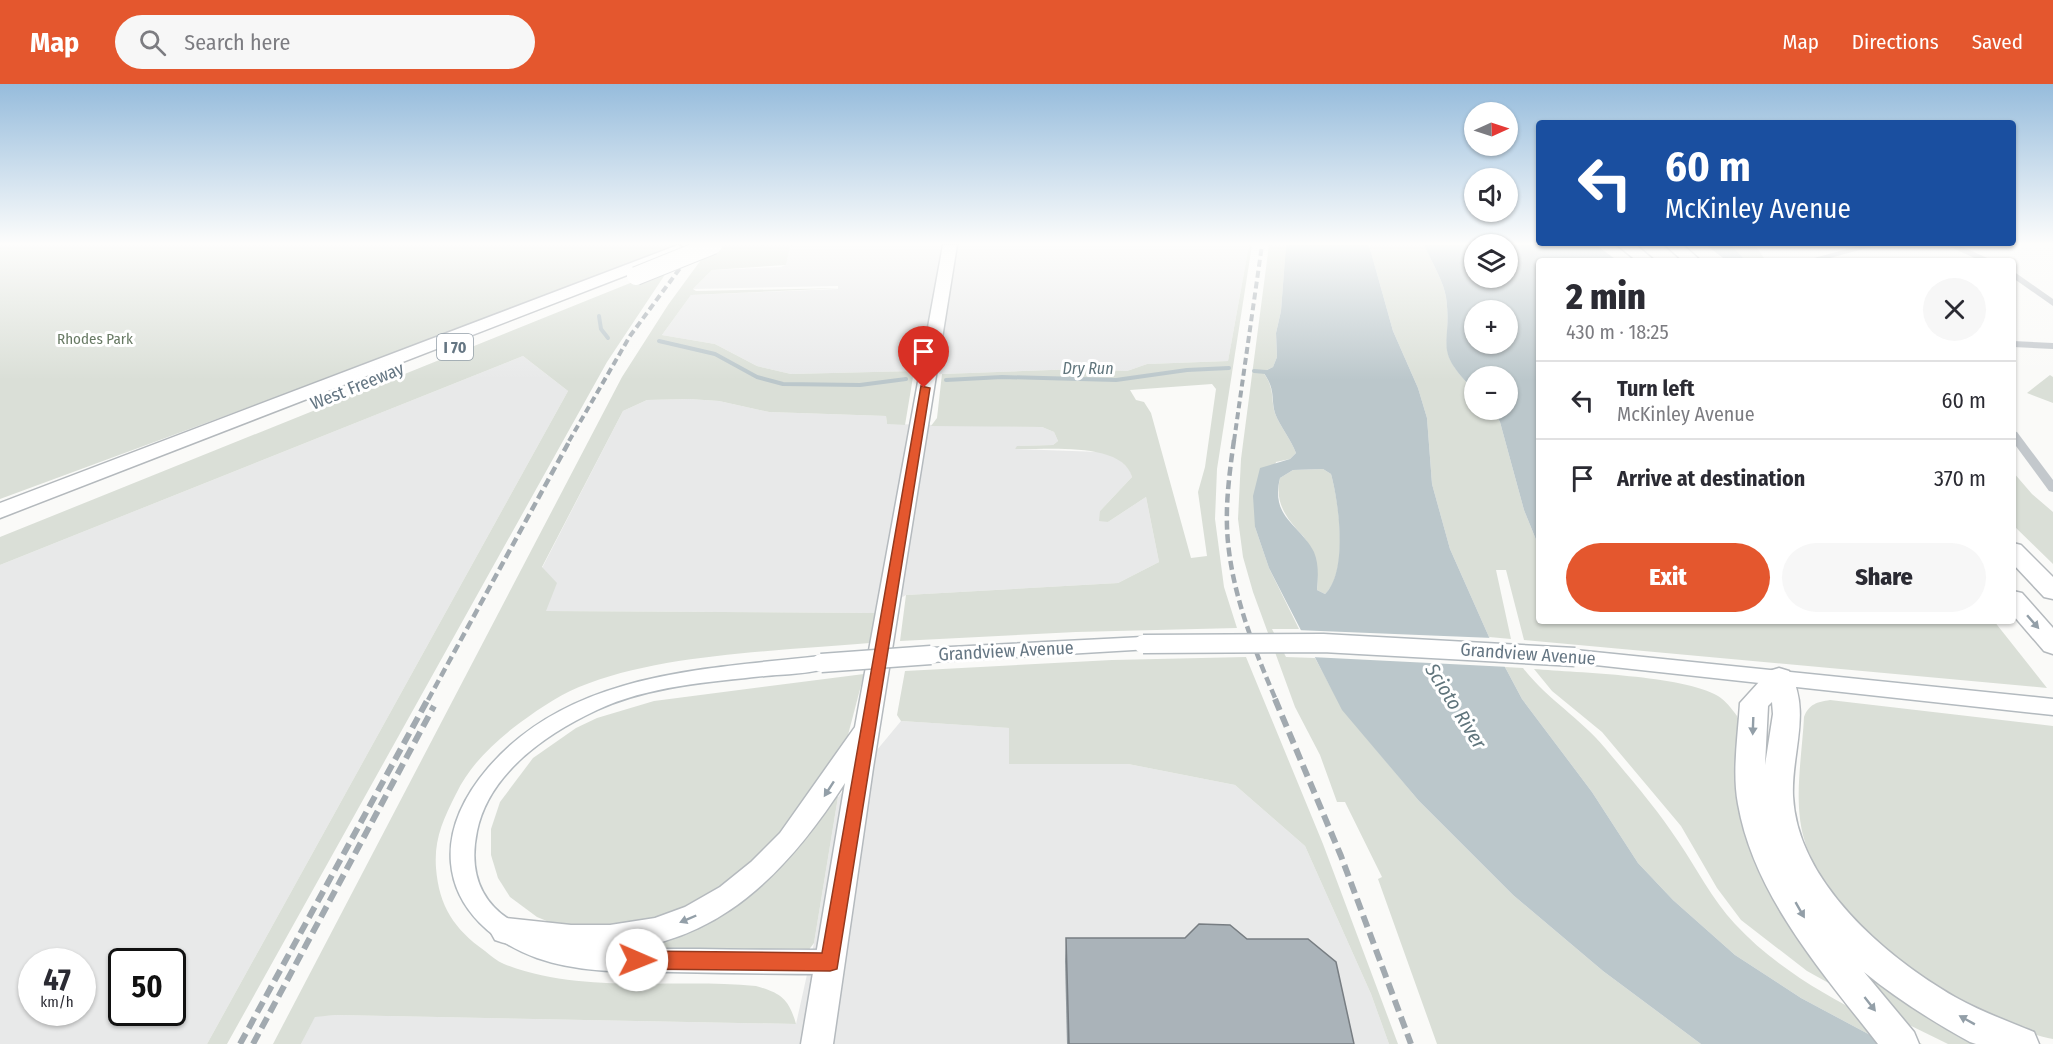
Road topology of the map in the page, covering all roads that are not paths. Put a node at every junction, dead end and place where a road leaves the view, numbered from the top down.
1 (587, 290) edge
2 (590, 290) edge
3 (942, 290) edge
4 (2035, 290) edge
5 (2053, 303) edge
6 (2016, 344) edge
7 (2053, 346) edge
8 (2016, 438) edge
9 (2053, 488) edge
10 (0, 509) edge
11 (0, 524) edge
12 (2016, 553) edge
13 (2053, 591) edge
14 (2016, 602) edge
15 (2053, 645) edge
16 (1779, 678) junction
17 (2053, 707) edge
18 (869, 721) junction
19 (505, 931) junction
20 (830, 962) junction
21 (817, 1044) edge
22 (1901, 1044) edge
23 (2021, 1044) edge

1 - 10 highway, West Freeway / I 70
2 - 11 highway, West Freeway / I 70
3 - 18 main road
4 - 5 street
6 - 7 street
8 - 9 street
12 - 13 highway
14 -> 15 highway
16 - 17 main road, Grandview Avenue
16 - 19 main road, Grandview Avenue, bridge
16 -> 22 highway
23 -> 16 highway
18 -> 19 main road
18 - 20 main road
19 - 20 main road, Grandview Avenue
20 - 21 main road

